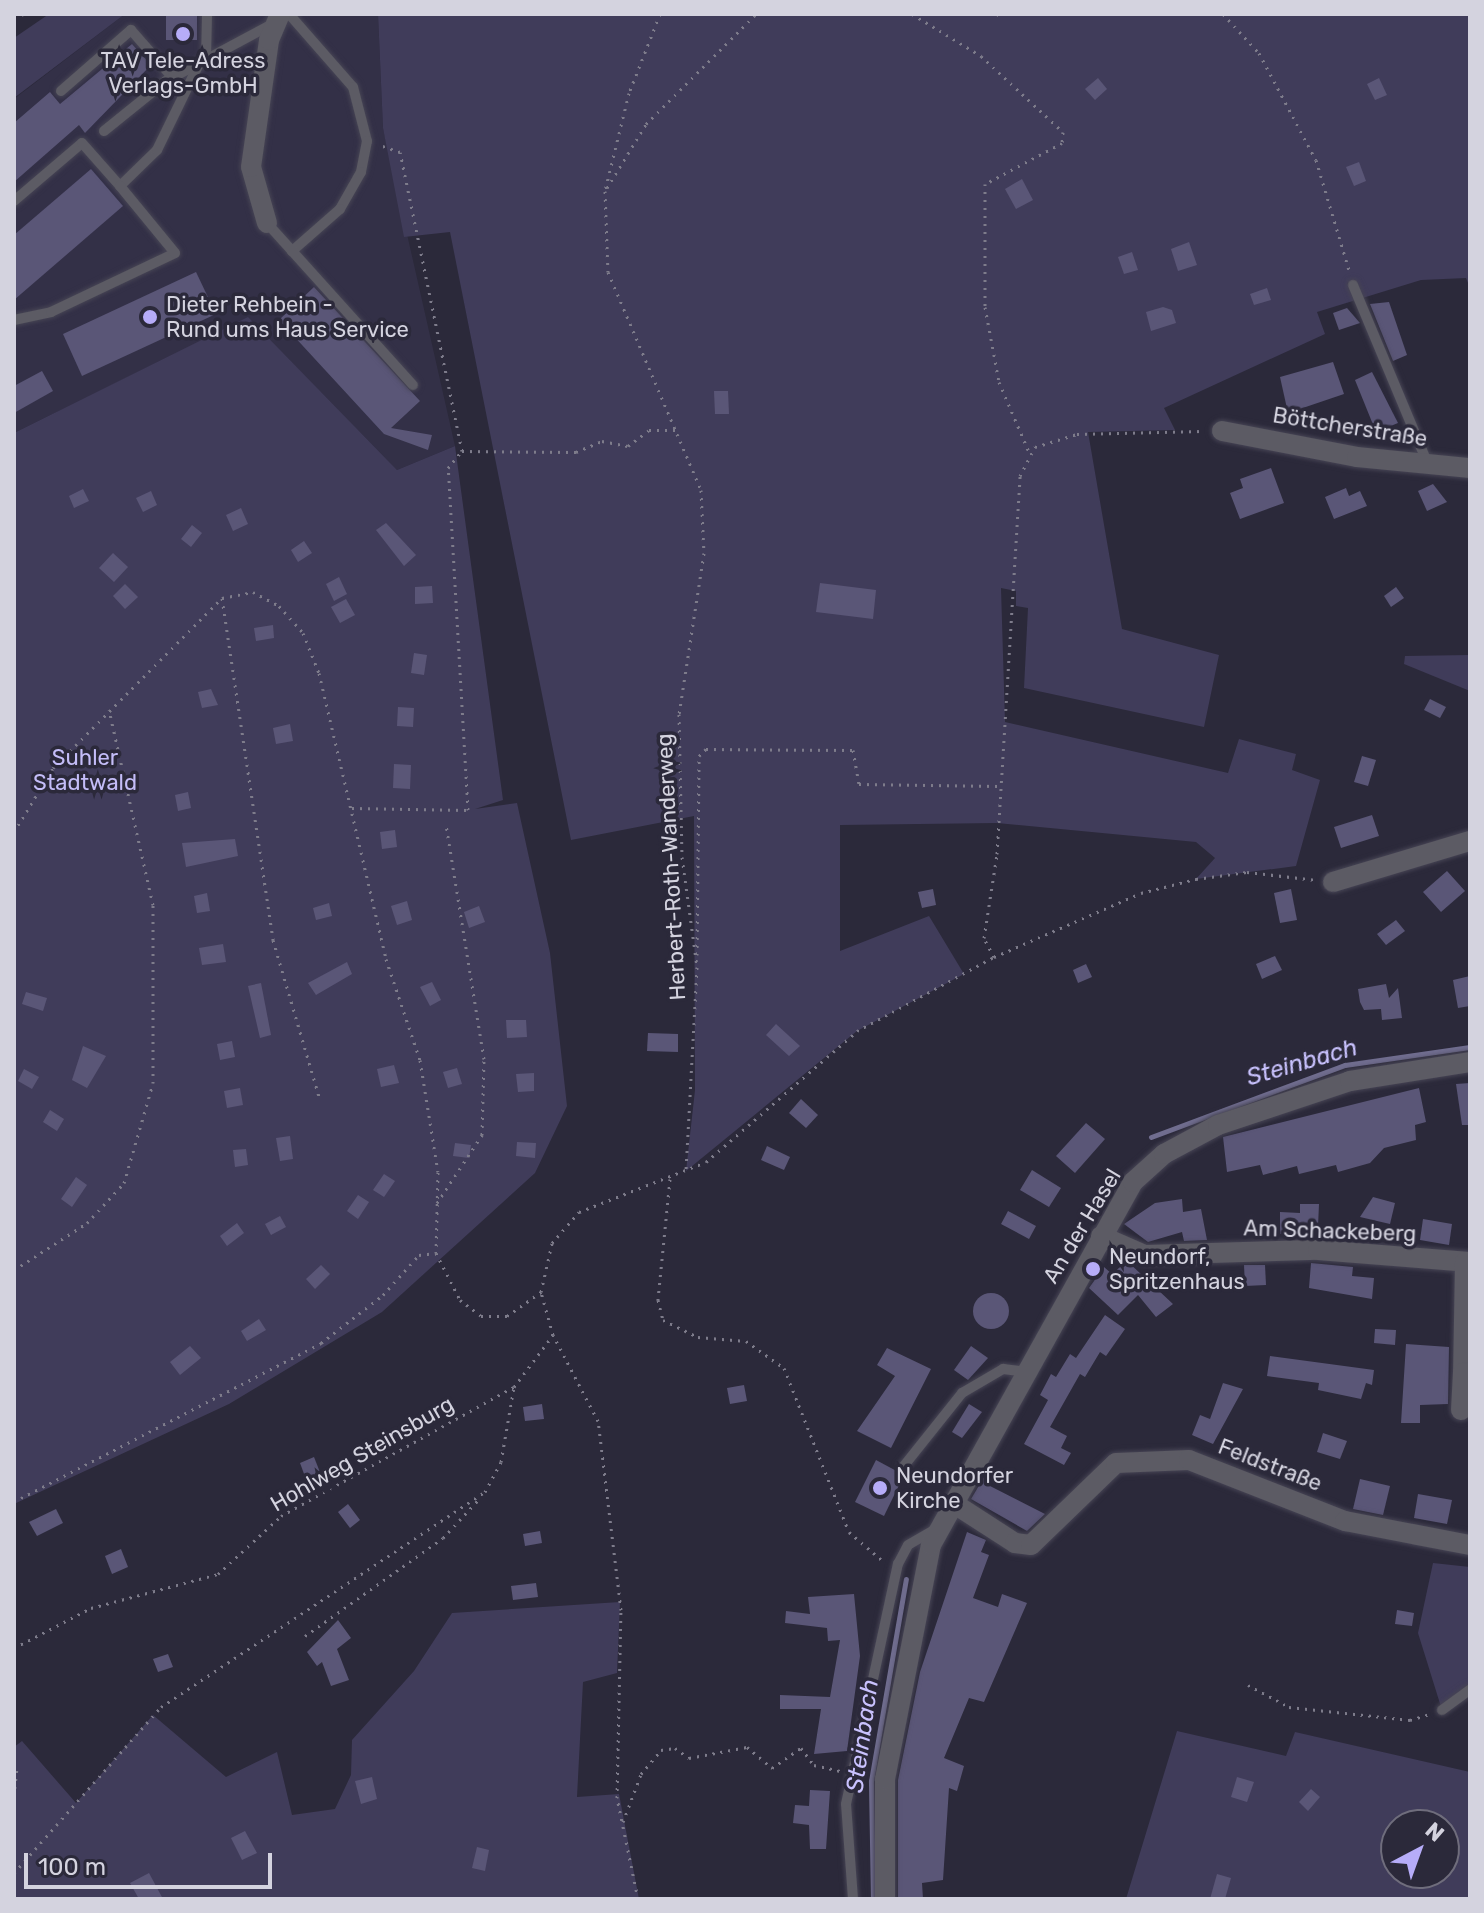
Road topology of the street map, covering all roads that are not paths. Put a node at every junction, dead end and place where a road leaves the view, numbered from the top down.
1 (207, 14) edge
2 (282, 17) edge
3 (203, 60) junction
4 (173, 78) junction
5 (61, 91) dead end
6 (104, 131) dead end
7 (120, 186) junction
8 (14, 201) edge
9 (267, 223) joint
10 (292, 251) junction
11 (1353, 285) road end
12 (14, 320) edge
13 (413, 385) dead end
14 (1222, 431) road end
15 (1429, 465) junction
16 (1470, 468) edge
17 (1470, 841) edge
18 (1333, 882) road end
19 (1470, 1062) edge
20 (1101, 1236) junction
21 (1468, 1262) edge
22 (1026, 1372) junction
23 (1466, 1372) edge
24 (1461, 1410) dead end
25 (903, 1467) dead end
26 (953, 1503) junction
27 (940, 1527) junction
28 (1470, 1545) edge
29 (1470, 1690) edge
30 (1442, 1710) road end
31 (853, 1899) edge
32 (885, 1899) edge

1 - 3 lane
2 - 3 lane
2 - 9 street
2 - 10 lane
3 - 4 lane
3 - 7 lane
4 - 5 lane
4 - 6 lane
7 - 8 lane
7 - 12 lane
9 - 10 lane
10 - 13 lane
11 - 15 lane
14 - 15 street, Böttcherstraße
15 - 16 street, Böttcherstraße
17 - 18 street
19 - 20 street, An der Hasel
20 - 21 street, Am Schackeberg
20 - 22 street, An der Hasel
21 - 23 street, Am Schackeberg
22 - 25 lane
22 - 26 street, An der Hasel
23 - 24 street, Am Schackeberg
26 - 27 street, An der Hasel
26 - 28 street, Feldstraße
27 - 31 lane, An der Hasel
27 - 32 street, An der Hasel
29 - 30 lane

